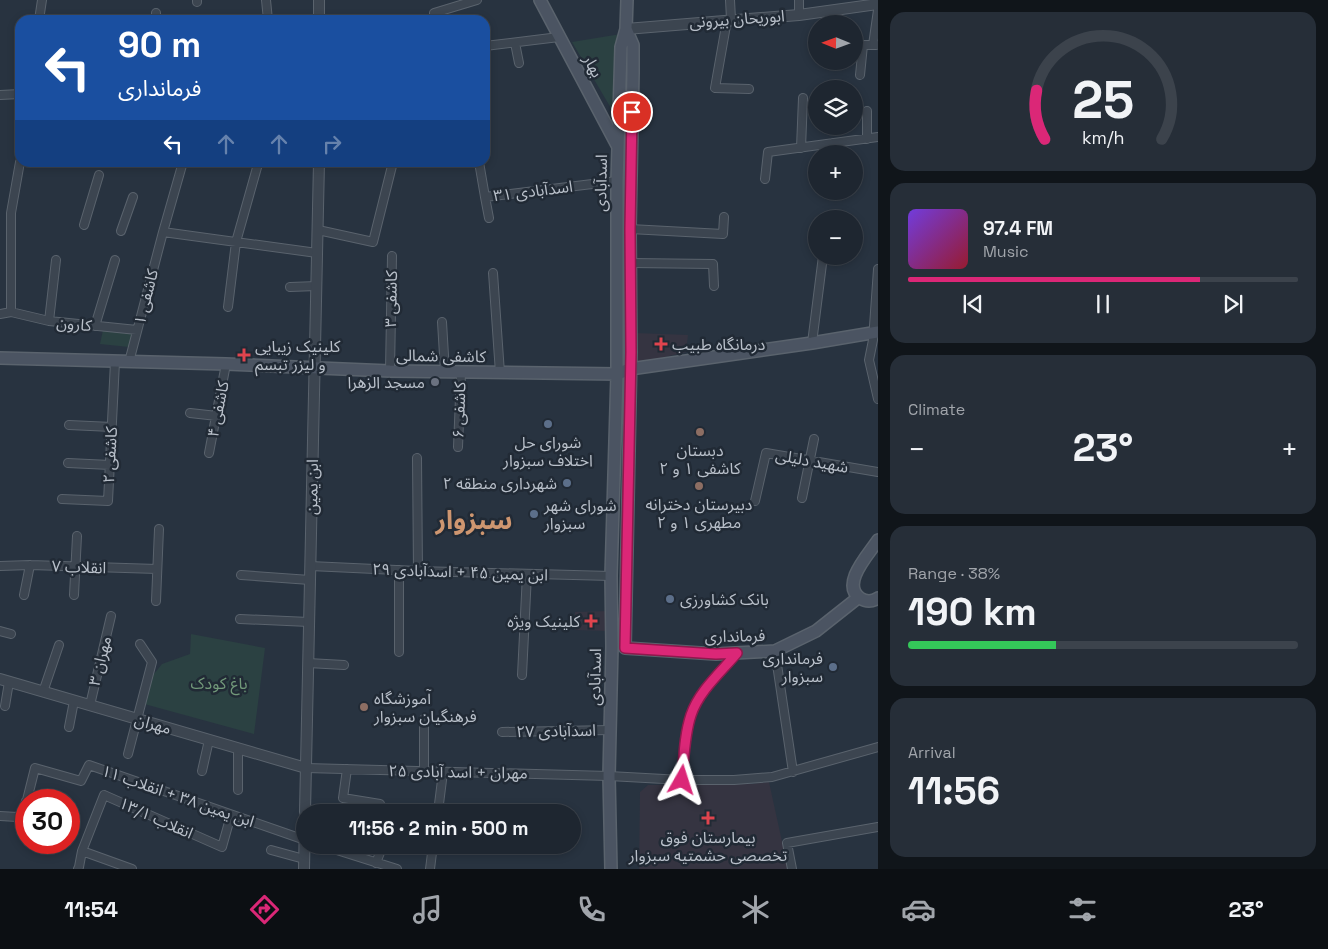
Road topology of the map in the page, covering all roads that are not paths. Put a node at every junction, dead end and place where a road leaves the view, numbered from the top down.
1 (42, 0) edge
2 (266, 0) edge
3 (319, 0) edge
4 (477, 0) edge
5 (540, 0) edge
6 (627, 0) edge
7 (730, 0) edge
8 (799, 0) edge
9 (878, 4) edge
10 (878, 10) edge
11 (434, 13) dead end
12 (40, 15) edge
13 (268, 15) edge
14 (319, 15) edge
15 (799, 15) junction
16 (729, 20) junction
17 (626, 29) junction
18 (559, 37) junction
19 (516, 43) junction
20 (876, 45) edge
21 (490, 46) edge
22 (519, 63) dead end
23 (860, 75) dead end
24 (749, 89) dead end
25 (15, 94) edge
26 (0, 95) edge
27 (803, 98) dead end
28 (867, 111) dead end
29 (878, 137) edge
30 (867, 139) junction
31 (833, 143) joint
32 (618, 147) junction
33 (801, 148) junction
34 (19, 167) edge
35 (182, 167) edge
36 (257, 167) edge
37 (319, 167) edge
38 (392, 167) edge
39 (480, 167) edge
40 (99, 175) dead end
41 (765, 179) dead end
42 (617, 181) junction
43 (132, 197) dead end
44 (485, 197) junction
45 (724, 217) dead end
46 (489, 218) dead end
47 (84, 225) dead end
48 (630, 229) junction
49 (318, 230) junction
50 (121, 231) dead end
51 (163, 232) junction
52 (236, 242) junction
53 (317, 253) junction
54 (392, 256) dead end
55 (56, 260) dead end
56 (115, 260) dead end
57 (631, 263) junction
58 (822, 265) edge
59 (878, 269) edge
60 (493, 273) dead end
61 (317, 286) junction
62 (714, 286) dead end
63 (290, 287) dead end
64 (228, 306) dead end
65 (11, 312) junction
66 (0, 314) edge
67 (49, 322) junction
68 (442, 322) dead end
69 (95, 326) junction
70 (138, 330) junction
71 (876, 332) edge
72 (812, 343) junction
73 (0, 358) edge
74 (116, 362) junction
75 (130, 362) junction
76 (226, 364) junction
77 (315, 368) junction
78 (630, 370) junction
79 (390, 372) junction
80 (445, 372) junction
81 (461, 373) junction
82 (500, 373) junction
83 (617, 374) junction
84 (878, 399) edge
85 (190, 413) dead end
86 (217, 416) junction
87 (69, 425) dead end
88 (112, 427) junction
89 (814, 439) dead end
90 (458, 447) dead end
91 (209, 453) dead end
92 (417, 458) dead end
93 (809, 460) junction
94 (68, 463) dead end
95 (110, 465) junction
96 (878, 472) edge
97 (62, 498) dead end
98 (802, 498) dead end
99 (755, 501) dead end
100 (159, 529) dead end
101 (77, 536) dead end
102 (878, 540) edge
103 (30, 565) junction
104 (0, 566) edge
105 (310, 566) junction
106 (75, 567) junction
107 (158, 569) junction
108 (399, 570) junction
109 (418, 571) junction
110 (527, 574) junction
111 (241, 575) dead end
112 (611, 576) junction
113 (310, 580) junction
114 (24, 595) dead end
115 (74, 595) dead end
116 (859, 597) junction
117 (878, 598) edge
118 (156, 601) dead end
119 (111, 616) dead end
120 (240, 619) dead end
121 (309, 622) junction
122 (0, 631) edge
123 (11, 634) dead end
124 (59, 644) dead end
125 (140, 644) dead end
126 (612, 647) junction
127 (625, 648) junction
128 (775, 651) junction
129 (399, 652) dead end
130 (737, 653) junction
131 (308, 663) junction
132 (344, 665) dead end
133 (522, 675) dead end
134 (5, 681) edge
135 (43, 692) junction
136 (74, 700) junction
137 (90, 705) junction
138 (5, 706) dead end
139 (137, 719) junction
140 (424, 719) dead end
141 (69, 726) dead end
142 (610, 730) junction
143 (502, 732) dead end
144 (209, 740) junction
145 (878, 747) edge
146 (238, 748) junction
147 (128, 754) dead end
148 (306, 768) junction
149 (347, 769) junction
150 (424, 771) junction
151 (202, 772) dead end
152 (443, 772) junction
153 (793, 772) junction
154 (609, 776) junction
155 (682, 780) junction
156 (29, 789) edge
157 (238, 790) dead end
158 (305, 804) edge
159 (380, 804) dead end
160 (439, 804) edge
161 (231, 815) junction
162 (0, 816) edge
163 (15, 817) edge
164 (878, 827) edge
165 (296, 837) edge
166 (271, 850) dead end
167 (82, 851) junction
168 (348, 854) edge
169 (380, 854) edge
170 (432, 854) edge
171 (376, 863) junction
172 (304, 864) edge
173 (78, 869) edge
174 (132, 869) edge
175 (397, 869) edge
176 (430, 869) edge
177 (611, 869) edge
178 (792, 869) edge

1 - 12 street
2 - 13 street
3 - 14 street
4 - 11 street
5 - 18 main road, بهار
6 - 17 main road
7 - 16 street
8 - 15 street
9 - 15 street, ابوریحان بیرونی
10 - 20 street
15 - 16 street, ابوریحان بیرونی
16 - 17 street, ابوریحان بیرونی
16 - 24 street
17 - 32 main road, اسدآبادی
17 - 48 main road, اسدآبادی
18 - 19 street
18 - 32 main road, بهار
19 - 21 street
19 - 22 street
20 - 23 street
25 - 26 street
27 - 33 street
28 - 30 street
29 - 30 street
30 - 31 street
31 - 33 street
32 - 42 main road, اسدآبادی
33 - 41 street
34 - 65 street
35 - 51 street, کاشفی ۱
36 - 52 street
37 - 49 street, ابن یمین
38 - 49 street
39 - 44 street, اسدآبادی ۳۱
40 - 47 street
42 - 44 street, اسدآبادی ۳۱
42 - 83 main road, اسدآبادی
43 - 50 street
44 - 46 street
45 - 48 street
48 - 57 main road, اسدآبادی
49 - 53 street, ابن یمین
51 - 52 street
51 - 70 street, کاشفی ۱
52 - 53 street
52 - 64 street
53 - 61 street, ابن یمین
54 - 79 street, کاشفی ۳
55 - 67 street
56 - 69 street
57 - 62 street
57 - 78 main road, اسدآبادی
58 - 72 street
59 - 71 street
60 - 82 street
61 - 63 street
61 - 77 street, ابن یمین
65 - 66 street
65 - 67 street, کارون
67 - 69 street, کارون
68 - 80 street
69 - 70 street, کارون
70 - 75 street, کاشفی ۱
71 - 72 main road, کاشفی شمالی
71 - 84 street
72 - 78 main road, کاشفی شمالی
73 - 74 main road, کاشفی شمالی
74 - 75 main road, کاشفی شمالی
74 - 88 street, کاشفی ۲
75 - 76 main road, کاشفی شمالی
76 - 77 main road, کاشفی شمالی
76 - 86 street, کاشفی ۴
77 - 79 main road, کاشفی شمالی
77 - 105 street, ابن یمین
78 - 83 main road, کاشفی شمالی
78 - 127 main road, اسدآبادی
79 - 80 main road, کاشفی شمالی
80 - 81 main road, کاشفی شمالی
81 - 82 main road, کاشفی شمالی
81 - 90 street, کاشفی ۶
82 - 83 main road, کاشفی شمالی
83 - 112 main road, اسدآبادی
85 - 86 street
86 - 91 street, کاشفی ۴
87 - 88 street
88 - 95 street, کاشفی ۲
89 - 93 street
92 - 109 street
93 - 96 street, شهید دلیلی
93 - 98 street
93 - 99 street, شهید دلیلی
94 - 95 street
95 - 97 street, کاشفی ۲
100 - 107 street
101 - 106 street
102 - 116 main road
103 - 104 street, انقلاب ۷
103 - 106 street, انقلاب ۷
103 - 114 street
105 - 108 street, ابن یمین ۴۵ + اسدآبادی ۲۹
105 - 113 street, ابن یمین
106 - 107 street, انقلاب ۷
106 - 115 street
107 - 118 street
108 - 109 street, ابن یمین ۴۵ + اسدآبادی ۲۹
108 - 129 street
109 - 110 street, ابن یمین ۴۵ + اسدآبادی ۲۹
110 - 112 street, ابن یمین ۴۵ + اسدآبادی ۲۹
110 - 133 street
111 - 113 street
112 - 126 main road, اسدآبادی
113 - 121 street, ابن یمین
116 - 117 main road
116 - 128 main road, فرمانداری
119 - 137 street, مهران ۳
120 - 121 street
121 - 131 street, ابن یمین
122 - 123 street
124 - 135 street
125 - 139 street
126 - 127 street
126 - 142 main road, اسدآبادی
127 - 130 main road, فرمانداری
128 - 130 main road, فرمانداری
128 - 153 street
130 - 155 street
131 - 132 street
131 - 148 street, ابن یمین
134 - 135 street, مهران
134 - 138 street
135 - 136 street, مهران
136 - 137 street, مهران
136 - 141 street
137 - 139 street, مهران
139 - 144 street, مهران
139 - 147 street
140 - 150 street
142 - 143 street, اسدآبادی ۲۷
142 - 154 main road, اسدآبادی
144 - 146 street, مهران
144 - 151 street
145 - 153 street, مهران + اسد آبادی ۲۵
146 - 148 street, مهران
146 - 157 street
148 - 149 street, مهران + اسد آبادی ۲۵
148 - 158 street, ابن یمین
149 - 150 street, مهران + اسد آبادی ۲۵
149 - 159 street
150 - 152 street, مهران + اسد آبادی ۲۵
152 - 154 street, مهران + اسد آبادی ۲۵
152 - 160 street
153 - 155 street, مهران + اسد آبادی ۲۵
154 - 155 street, مهران + اسد آبادی ۲۵
154 - 177 main road, اسدآبادی
156 - 161 street, ابن یمین ۳۸ + انقلاب ۱۱
161 - 165 street, ابن یمین ۳۸ + انقلاب ۱۱
161 - 167 street, انقلاب ۱۳/۱
162 - 163 street, ابن یمین ۳۸ + انقلاب ۱۱
164 - 178 street
166 - 172 street
167 - 173 street, انقلاب ۱۳/۱
167 - 174 street
168 - 171 street
169 - 171 street
170 - 176 street
171 - 175 street

